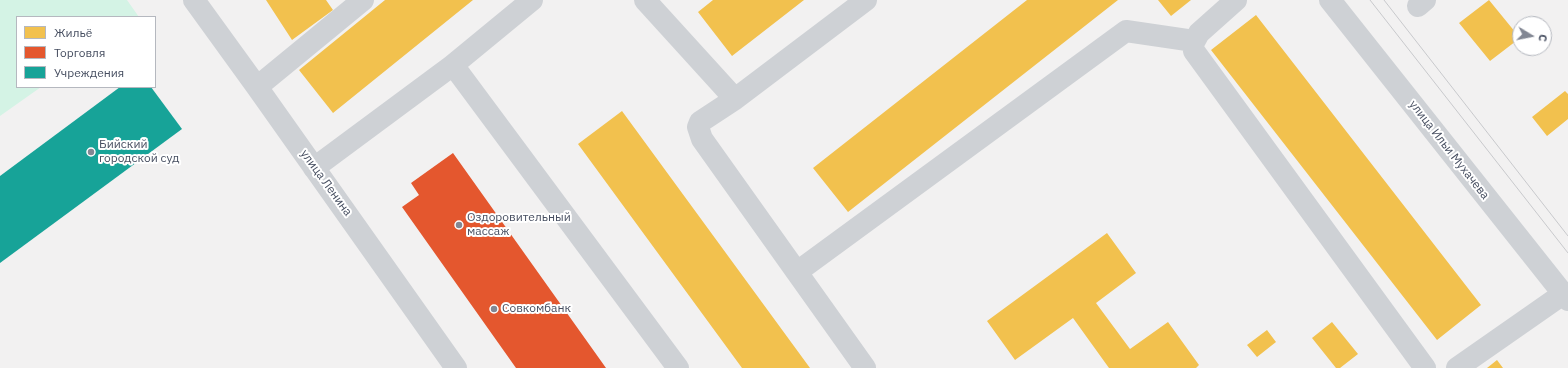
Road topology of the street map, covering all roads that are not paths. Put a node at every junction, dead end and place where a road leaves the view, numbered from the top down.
1 (194, 0) edge
2 (363, 0) edge
3 (532, 0) edge
4 (645, 0) edge
5 (866, 0) edge
6 (1236, 0) edge
7 (1330, 0) edge
8 (1194, 40) junction
9 (453, 65) junction
10 (257, 87) junction
11 (735, 98) junction
12 (314, 168) junction
13 (797, 272) junction
14 (1566, 297) edge
15 (456, 368) edge
16 (678, 368) edge
17 (865, 368) edge
18 (1425, 368) edge
19 (1457, 368) edge

1 - 10 street, улица Ленина
2 - 10 street
3 - 9 street
4 - 11 street
5 - 11 street
6 - 8 street
7 - 14 street, улица Ильи Мухачева
8 - 13 street
8 - 18 street
9 - 12 street
9 - 16 street
10 - 12 street, улица Ленина
11 - 13 street
12 - 15 street, улица Ленина
13 - 17 street
14 - 19 street

